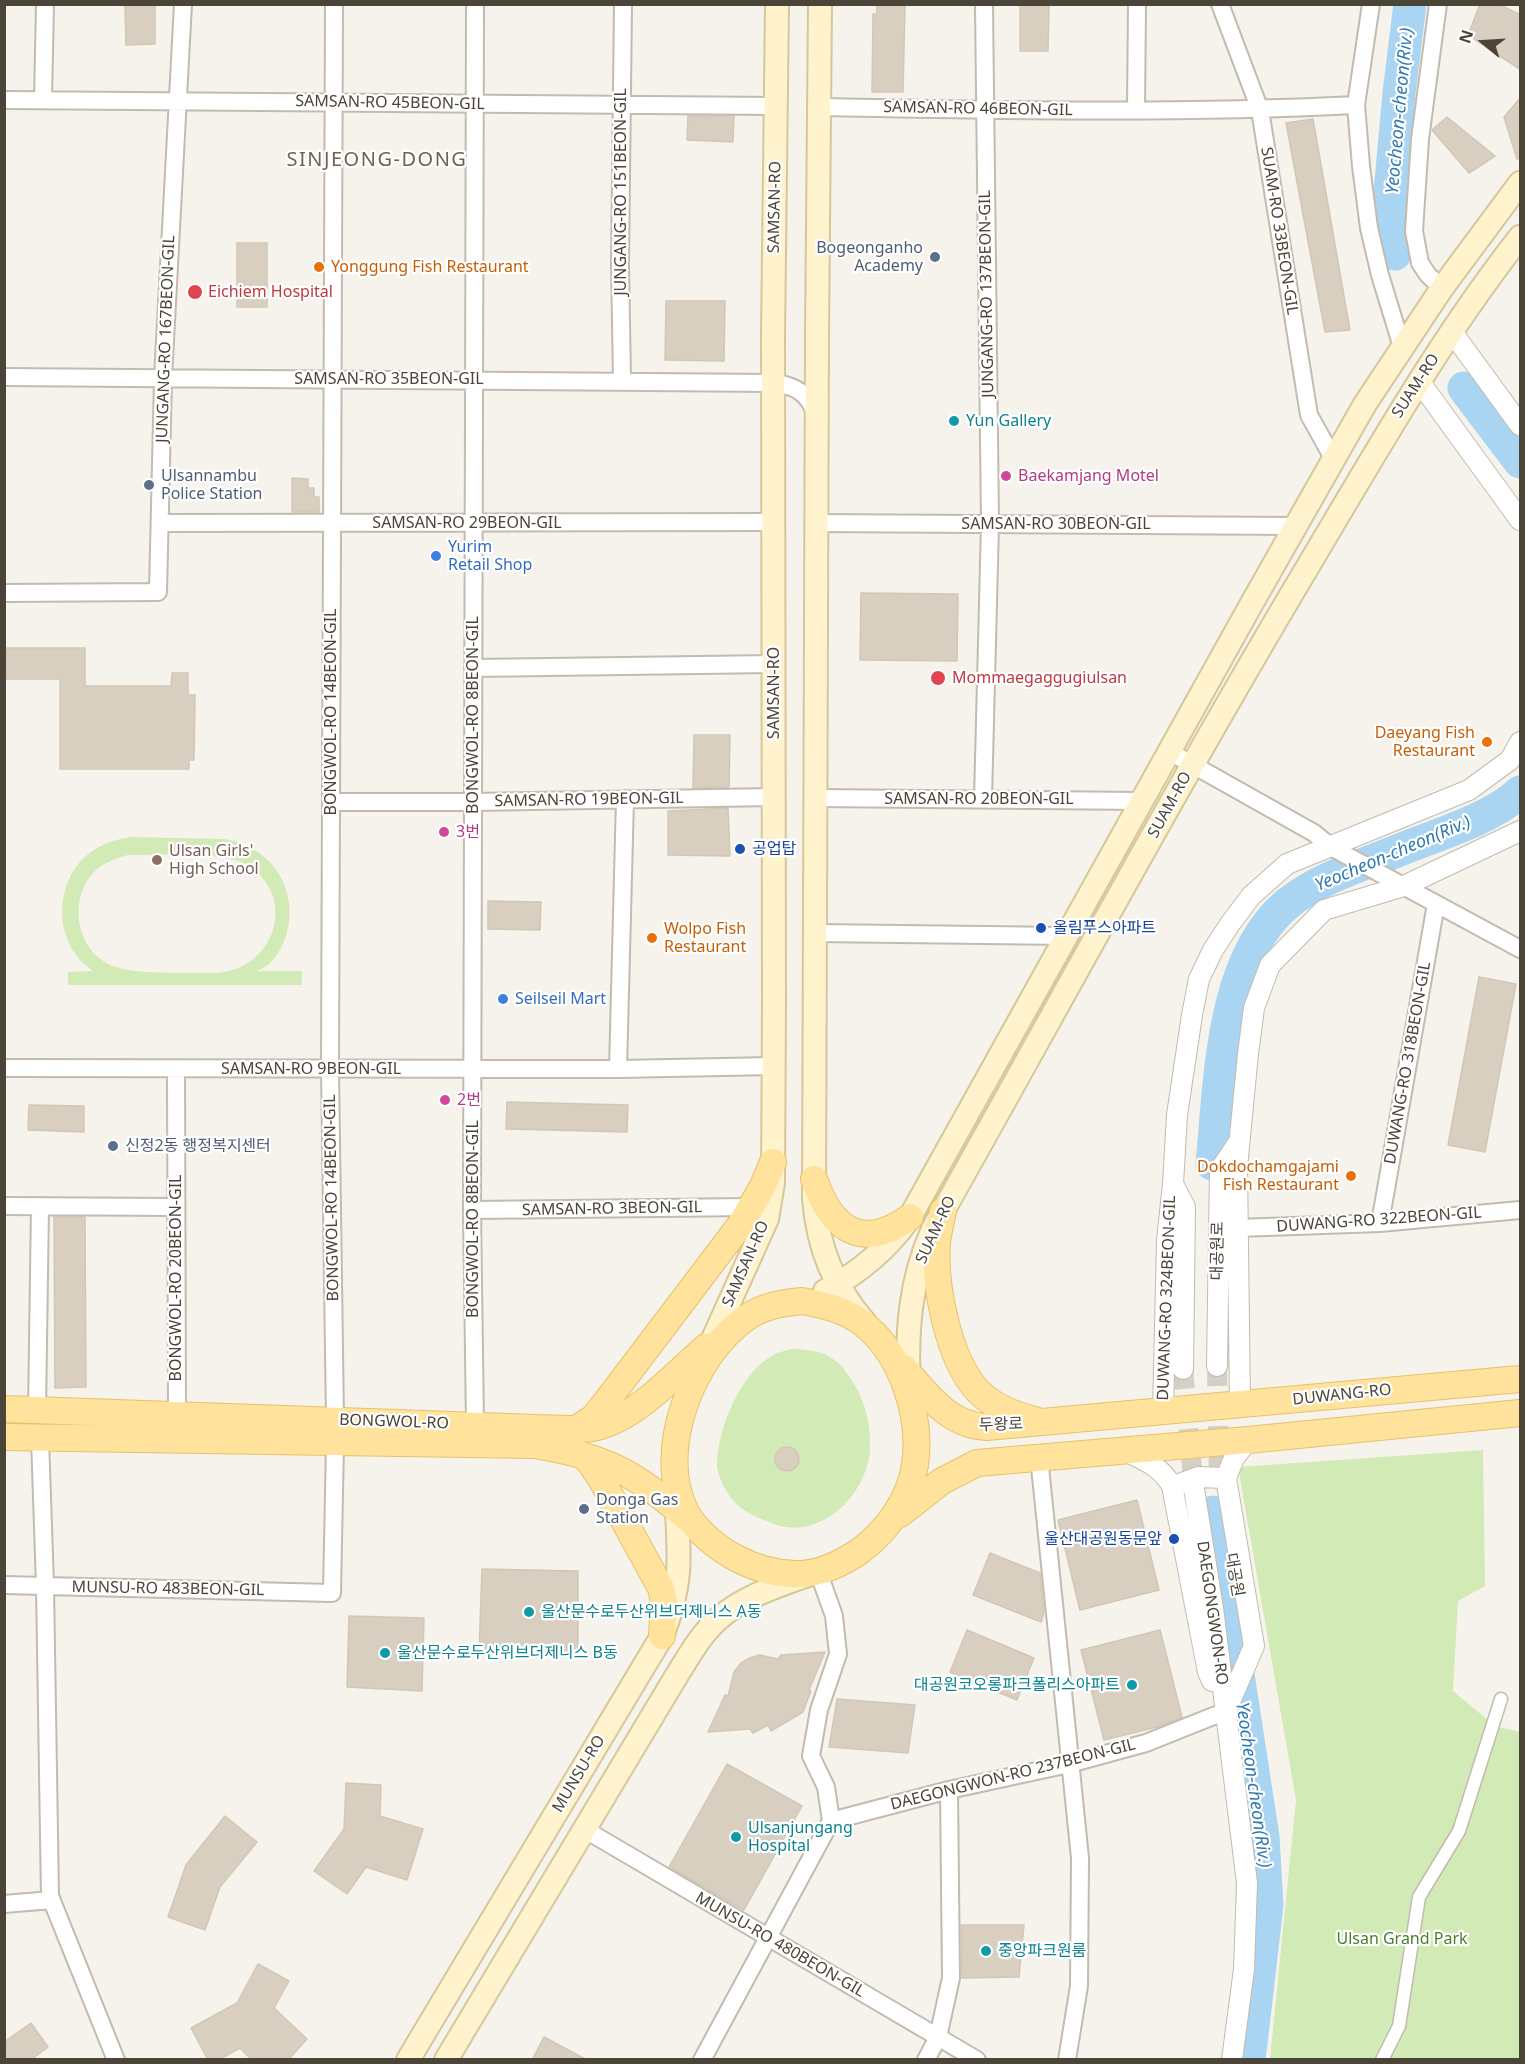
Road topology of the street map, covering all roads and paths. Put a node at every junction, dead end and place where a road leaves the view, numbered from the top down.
1 (45, 4) edge
2 (183, 4) edge
3 (334, 4) edge
4 (475, 4) edge
5 (623, 4) edge
6 (777, 4) edge
7 (820, 4) edge
8 (984, 4) edge
9 (1137, 4) edge
10 (1220, 4) edge
11 (1371, 4) edge
12 (1438, 4) edge
13 (4, 100) edge
14 (43, 100) junction
15 (178, 101) junction
16 (333, 103) junction
17 (475, 104) junction
18 (622, 105) junction
19 (1356, 105) junction
20 (776, 106) junction
21 (819, 106) junction
22 (984, 109) junction
23 (1136, 110) junction
24 (1260, 110) junction
25 (1521, 183) edge
26 (1521, 237) edge
27 (1442, 288) junction
28 (1452, 332) junction
29 (1402, 347) junction
30 (4, 377) edge
31 (163, 378) junction
32 (332, 379) junction
33 (474, 380) junction
34 (622, 380) junction
35 (1419, 381) junction
36 (774, 383) junction
37 (816, 418) junction
38 (1521, 425) edge
39 (1334, 458) junction
40 (1521, 520) edge
41 (775, 522) junction
42 (160, 523) junction
43 (332, 523) junction
44 (474, 523) junction
45 (816, 523) junction
46 (990, 524) junction
47 (1295, 526) junction
48 (4, 593) edge
49 (774, 664) junction
50 (473, 668) junction
51 (1521, 742) edge
52 (1170, 752) junction
53 (1193, 765) junction
54 (774, 797) junction
55 (815, 798) junction
56 (625, 799) junction
57 (983, 799) junction
58 (1143, 801) junction
59 (331, 802) junction
60 (473, 802) junction
61 (1521, 831) edge
62 (1331, 847) junction
63 (1404, 886) junction
64 (1436, 904) junction
65 (815, 933) junction
66 (1068, 936) junction
67 (1521, 950) edge
68 (774, 1066) junction
69 (4, 1068) edge
70 (176, 1069) junction
71 (330, 1069) junction
72 (618, 1069) junction
73 (472, 1070) junction
74 (1239, 1141) junction
75 (773, 1162) junction
76 (814, 1179) junction
77 (1173, 1184) junction
78 (4, 1206) edge
79 (40, 1206) junction
80 (1185, 1207) joint
81 (176, 1208) junction
82 (752, 1208) junction
83 (472, 1210) junction
84 (1521, 1210) edge
85 (943, 1211) junction
86 (910, 1217) junction
87 (1380, 1223) junction
88 (1237, 1228) junction
89 (837, 1284) junction
90 (802, 1301) junction
91 (747, 1317) junction
92 (876, 1336) junction
93 (711, 1342) junction
94 (1217, 1366) tunnel mouth
95 (701, 1367) junction
96 (1183, 1369) tunnel mouth
97 (908, 1372) junction
98 (1521, 1379) edge
99 (911, 1406) junction
100 (1240, 1406) junction
101 (4, 1409) edge
102 (37, 1410) junction
103 (1163, 1412) junction
104 (1521, 1413) edge
105 (177, 1414) junction
106 (1047, 1422) junction
107 (475, 1425) junction
108 (578, 1428) junction
109 (335, 1431) junction
110 (506, 1436) junction
111 (4, 1437) edge
112 (40, 1438) junction
113 (1248, 1440) junction
114 (1125, 1450) junction
115 (579, 1454) junction
116 (1040, 1457) junction
117 (1223, 1483) junction
118 (1172, 1486) junction
119 (1194, 1489) tunnel mouth
120 (685, 1517) junction
121 (885, 1529) junction
122 (818, 1571) junction
123 (4, 1585) edge
124 (45, 1586) junction
125 (332, 1593) joint
126 (662, 1636) junction
127 (1501, 1699) dead end
128 (1226, 1711) junction
129 (1069, 1764) junction
130 (949, 1790) junction
131 (831, 1821) junction
132 (584, 1829) junction
133 (52, 1900) junction
134 (4, 1904) edge
135 (768, 1938) junction
136 (938, 2037) junction
137 (116, 2060) edge
138 (408, 2060) edge
139 (446, 2060) edge
140 (702, 2060) edge
141 (926, 2060) edge
142 (977, 2060) edge
143 (1067, 2060) edge
144 (1232, 2060) edge
145 (1382, 2060) edge

1 - 14 street
2 - 15 street, JUNGANG-RO 167BEON-GIL
3 - 16 street, BONGWOL-RO 14BEON-GIL
4 - 17 street, BONGWOL-RO 8BEON-GIL
5 - 18 street, JUNGANG-RO 151BEON-GIL
6 - 20 main road, SAMSAN-RO
7 - 21 main road
8 - 22 street, JUNGANG-RO 137BEON-GIL
9 - 23 street
10 - 24 street, SUAM-RO 33BEON-GIL
11 - 19 street
12 - 27 street
13 - 14 street, SAMSAN-RO 45BEON-GIL
14 - 15 street, SAMSAN-RO 45BEON-GIL
15 - 16 street, SAMSAN-RO 45BEON-GIL
15 - 31 street, JUNGANG-RO 167BEON-GIL
16 - 17 street, SAMSAN-RO 45BEON-GIL
16 - 32 street, BONGWOL-RO 14BEON-GIL
17 - 18 street, SAMSAN-RO 45BEON-GIL
17 - 33 street, BONGWOL-RO 8BEON-GIL
18 - 20 street, SAMSAN-RO 45BEON-GIL
18 - 34 street, JUNGANG-RO 151BEON-GIL
19 - 24 street, SAMSAN-RO 46BEON-GIL
19 - 29 street
20 - 36 main road, SAMSAN-RO
21 - 22 street, SAMSAN-RO 46BEON-GIL
21 - 37 main road
22 - 23 street, SAMSAN-RO 46BEON-GIL
22 - 46 street, JUNGANG-RO 137BEON-GIL
23 - 24 street, SAMSAN-RO 46BEON-GIL
24 - 39 street, SUAM-RO 33BEON-GIL
25 - 27 main road, SUAM-RO
26 - 28 main road, SUAM-RO
27 - 29 main road, SUAM-RO
28 - 35 main road, SUAM-RO
28 - 38 street
29 - 39 main road, SUAM-RO
30 - 31 street, SAMSAN-RO 35BEON-GIL
31 - 32 street, SAMSAN-RO 35BEON-GIL
31 - 42 street, JUNGANG-RO 167BEON-GIL
32 - 33 street, SAMSAN-RO 35BEON-GIL
32 - 43 street, BONGWOL-RO 14BEON-GIL
33 - 34 street, SAMSAN-RO 35BEON-GIL
33 - 44 street, BONGWOL-RO 8BEON-GIL
34 - 36 street, SAMSAN-RO 35BEON-GIL
35 - 40 street
35 - 53 main road, SUAM-RO
36 - 37 street, SAMSAN-RO 35BEON-GIL
36 - 41 main road, SAMSAN-RO
37 - 45 main road
39 - 47 main road, SUAM-RO
41 - 44 street, SAMSAN-RO 29BEON-GIL
41 - 49 main road, SAMSAN-RO
42 - 43 street, SAMSAN-RO 29BEON-GIL
42 - 48 street, JUNGANG-RO 167BEON-GIL
43 - 44 street, SAMSAN-RO 29BEON-GIL
43 - 59 street, BONGWOL-RO 14BEON-GIL
44 - 50 street, BONGWOL-RO 8BEON-GIL
45 - 46 street, SAMSAN-RO 30BEON-GIL
45 - 55 main road
46 - 47 street, SAMSAN-RO 30BEON-GIL
46 - 57 street, JUNGANG-RO 137BEON-GIL
47 - 52 main road, SUAM-RO
49 - 50 street
49 - 54 main road, SAMSAN-RO
50 - 60 street, BONGWOL-RO 8BEON-GIL
51 - 62 street, DUWANG-RO 324BEON-GIL
52 - 53 street
52 - 58 main road, SUAM-RO
53 - 62 street
53 - 85 main road, SUAM-RO
54 - 56 street, SAMSAN-RO 19BEON-GIL
54 - 68 main road, SAMSAN-RO
55 - 57 street, SAMSAN-RO 20BEON-GIL
55 - 65 main road
56 - 60 street, SAMSAN-RO 19BEON-GIL
56 - 72 street
57 - 58 street, SAMSAN-RO 20BEON-GIL
58 - 66 main road, SUAM-RO
59 - 60 street, SAMSAN-RO 19BEON-GIL
59 - 71 street, BONGWOL-RO 14BEON-GIL
60 - 73 street, BONGWOL-RO 8BEON-GIL
61 - 63 street
62 - 63 street
62 - 77 street, DUWANG-RO 324BEON-GIL
63 - 64 street
63 - 74 street
64 - 67 street
64 - 87 street, DUWANG-RO 318BEON-GIL
65 - 66 street
65 - 76 main road
66 - 86 main road, SUAM-RO
68 - 72 street, SAMSAN-RO 9BEON-GIL
68 - 75 main road, SAMSAN-RO
69 - 70 street, SAMSAN-RO 9BEON-GIL
70 - 71 street, SAMSAN-RO 9BEON-GIL
70 - 81 street, BONGWOL-RO 20BEON-GIL
71 - 73 street, SAMSAN-RO 9BEON-GIL
71 - 109 street, BONGWOL-RO 14BEON-GIL
72 - 73 street, SAMSAN-RO 9BEON-GIL
73 - 83 street, BONGWOL-RO 8BEON-GIL
74 - 88 street
74 - 94 street, 대공원로
75 - 82 main road
75 - 93 main road, SAMSAN-RO
76 - 86 main road
76 - 89 main road
77 - 80 street, DUWANG-RO 324BEON-GIL
77 - 103 street, DUWANG-RO 324BEON-GIL
78 - 79 street
79 - 81 street
79 - 102 street
80 - 96 street, 대공원로
81 - 105 street, BONGWOL-RO 20BEON-GIL
82 - 83 street, SAMSAN-RO 3BEON-GIL
82 - 108 main road
83 - 107 street, BONGWOL-RO 8BEON-GIL
84 - 87 street, DUWANG-RO 322BEON-GIL
85 - 97 main road, SUAM-RO
85 - 106 main road
86 - 89 main road, SUAM-RO
87 - 88 street, DUWANG-RO 322BEON-GIL
88 - 100 street
89 - 90 main road, SUAM-RO
89 - 92 main road
90 - 91 main road
90 - 92 main road
91 - 93 main road, BONGWOL-RO
91 - 95 main road
92 - 97 main road, 두왕로
92 - 99 main road
93 - 95 main road, SAMSAN-RO
93 - 108 main road, BONGWOL-RO
95 - 120 main road
97 - 99 main road, SUAM-RO
97 - 106 main road, 두왕로
98 - 100 main road, DUWANG-RO
99 - 121 main road
100 - 103 main road, DUWANG-RO
101 - 102 main road, BONGWOL-RO
102 - 105 main road, BONGWOL-RO
103 - 106 main road, 두왕로
104 - 113 main road, BONGWOL-RO
105 - 109 main road, BONGWOL-RO
107 - 109 main road, BONGWOL-RO
107 - 110 main road, BONGWOL-RO
108 - 110 main road, BONGWOL-RO
109 - 110 main road
109 - 112 main road
109 - 125 street, BONGWOL-RO 14BEON-GIL
110 - 115 main road, BONGWOL-RO
111 - 112 main road
112 - 124 street
113 - 114 main road, BONGWOL-RO
113 - 117 street
114 - 116 main road, BONGWOL-RO
114 - 118 street
115 - 120 main road, BONGWOL-RO
115 - 126 main road
116 - 121 main road, BONGWOL-RO
116 - 129 street
117 - 118 street
117 - 128 street
118 - 128 street
119 - 128 street, DAEGONGWON-RO
120 - 122 main road, BONGWOL-RO
120 - 126 main road, MUNSU-RO
121 - 122 main road, BONGWOL-RO
122 - 131 street
122 - 132 main road, MUNSU-RO
123 - 124 street, MUNSU-RO 483BEON-GIL
124 - 125 street, MUNSU-RO 483BEON-GIL
124 - 133 street
126 - 138 main road, MUNSU-RO
127 - 145 street
128 - 129 street, DAEGONGWON-RO 237BEON-GIL
128 - 144 street, DAEGONGWON-RO
129 - 130 street, DAEGONGWON-RO 237BEON-GIL
129 - 143 street
130 - 131 street, DAEGONGWON-RO 237BEON-GIL
130 - 136 street
131 - 135 street
132 - 135 street, MUNSU-RO 480BEON-GIL
132 - 139 main road, MUNSU-RO
133 - 134 street
133 - 137 street
135 - 136 street, MUNSU-RO 480BEON-GIL
135 - 140 street
136 - 141 street
136 - 142 street, MUNSU-RO 480BEON-GIL

